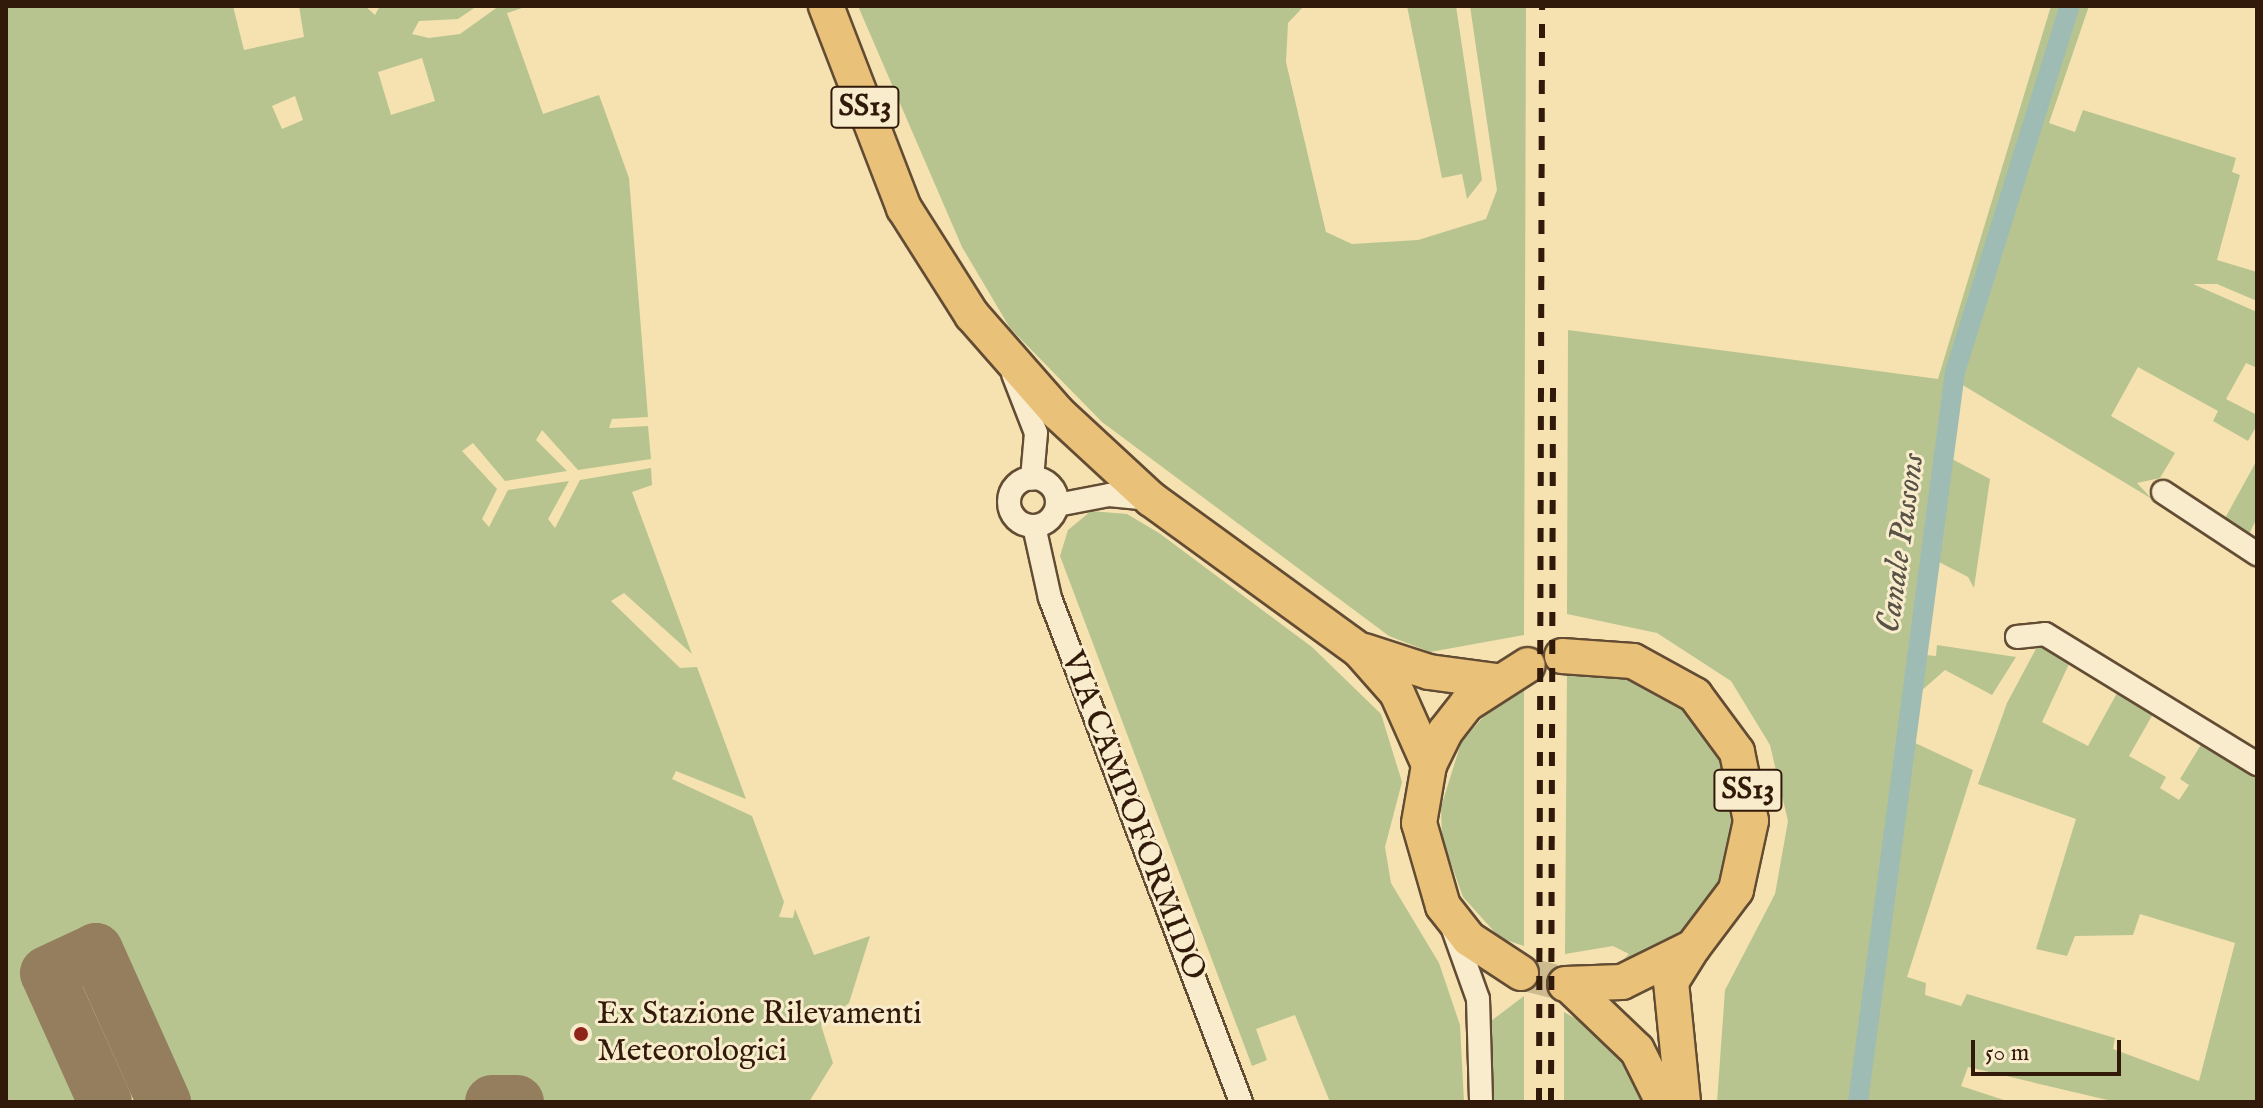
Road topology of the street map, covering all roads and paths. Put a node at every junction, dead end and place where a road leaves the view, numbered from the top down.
1 (826, 6) edge
2 (1007, 358) junction
3 (1032, 479) junction
4 (2163, 492) dead end
5 (1151, 499) junction
6 (1057, 505) junction
7 (1034, 526) junction
8 (2257, 554) edge
9 (2017, 637) dead end
10 (1359, 650) junction
11 (1562, 656) dead end
12 (1528, 665) dead end
13 (1496, 681) junction
14 (2257, 764) edge
15 (1429, 765) junction
16 (1443, 906) junction
17 (1693, 947) junction
18 (1521, 973) tunnel mouth
19 (1241, 1102) edge
20 (1481, 1102) edge
21 (1663, 1102) edge
22 (1683, 1102) edge

1 - 2 main road, SS13
2 - 3 street
2 - 5 main road, SS13
3 - 6 street
3 - 7 street, VIA CAMPOFORMIDO
4 - 8 street
5 - 6 street
5 - 10 main road, SS13
6 - 7 street
7 - 19 street, VIA CAMPOFORMIDO
9 - 14 street
10 - 13 main road, SS13
10 - 15 main road, SS13
11 - 17 main road, SS13
12 - 13 main road
13 - 15 main road
15 - 16 main road
16 - 18 main road
16 - 20 street
17 - 21 main road, SS13
17 - 22 main road, SS13

